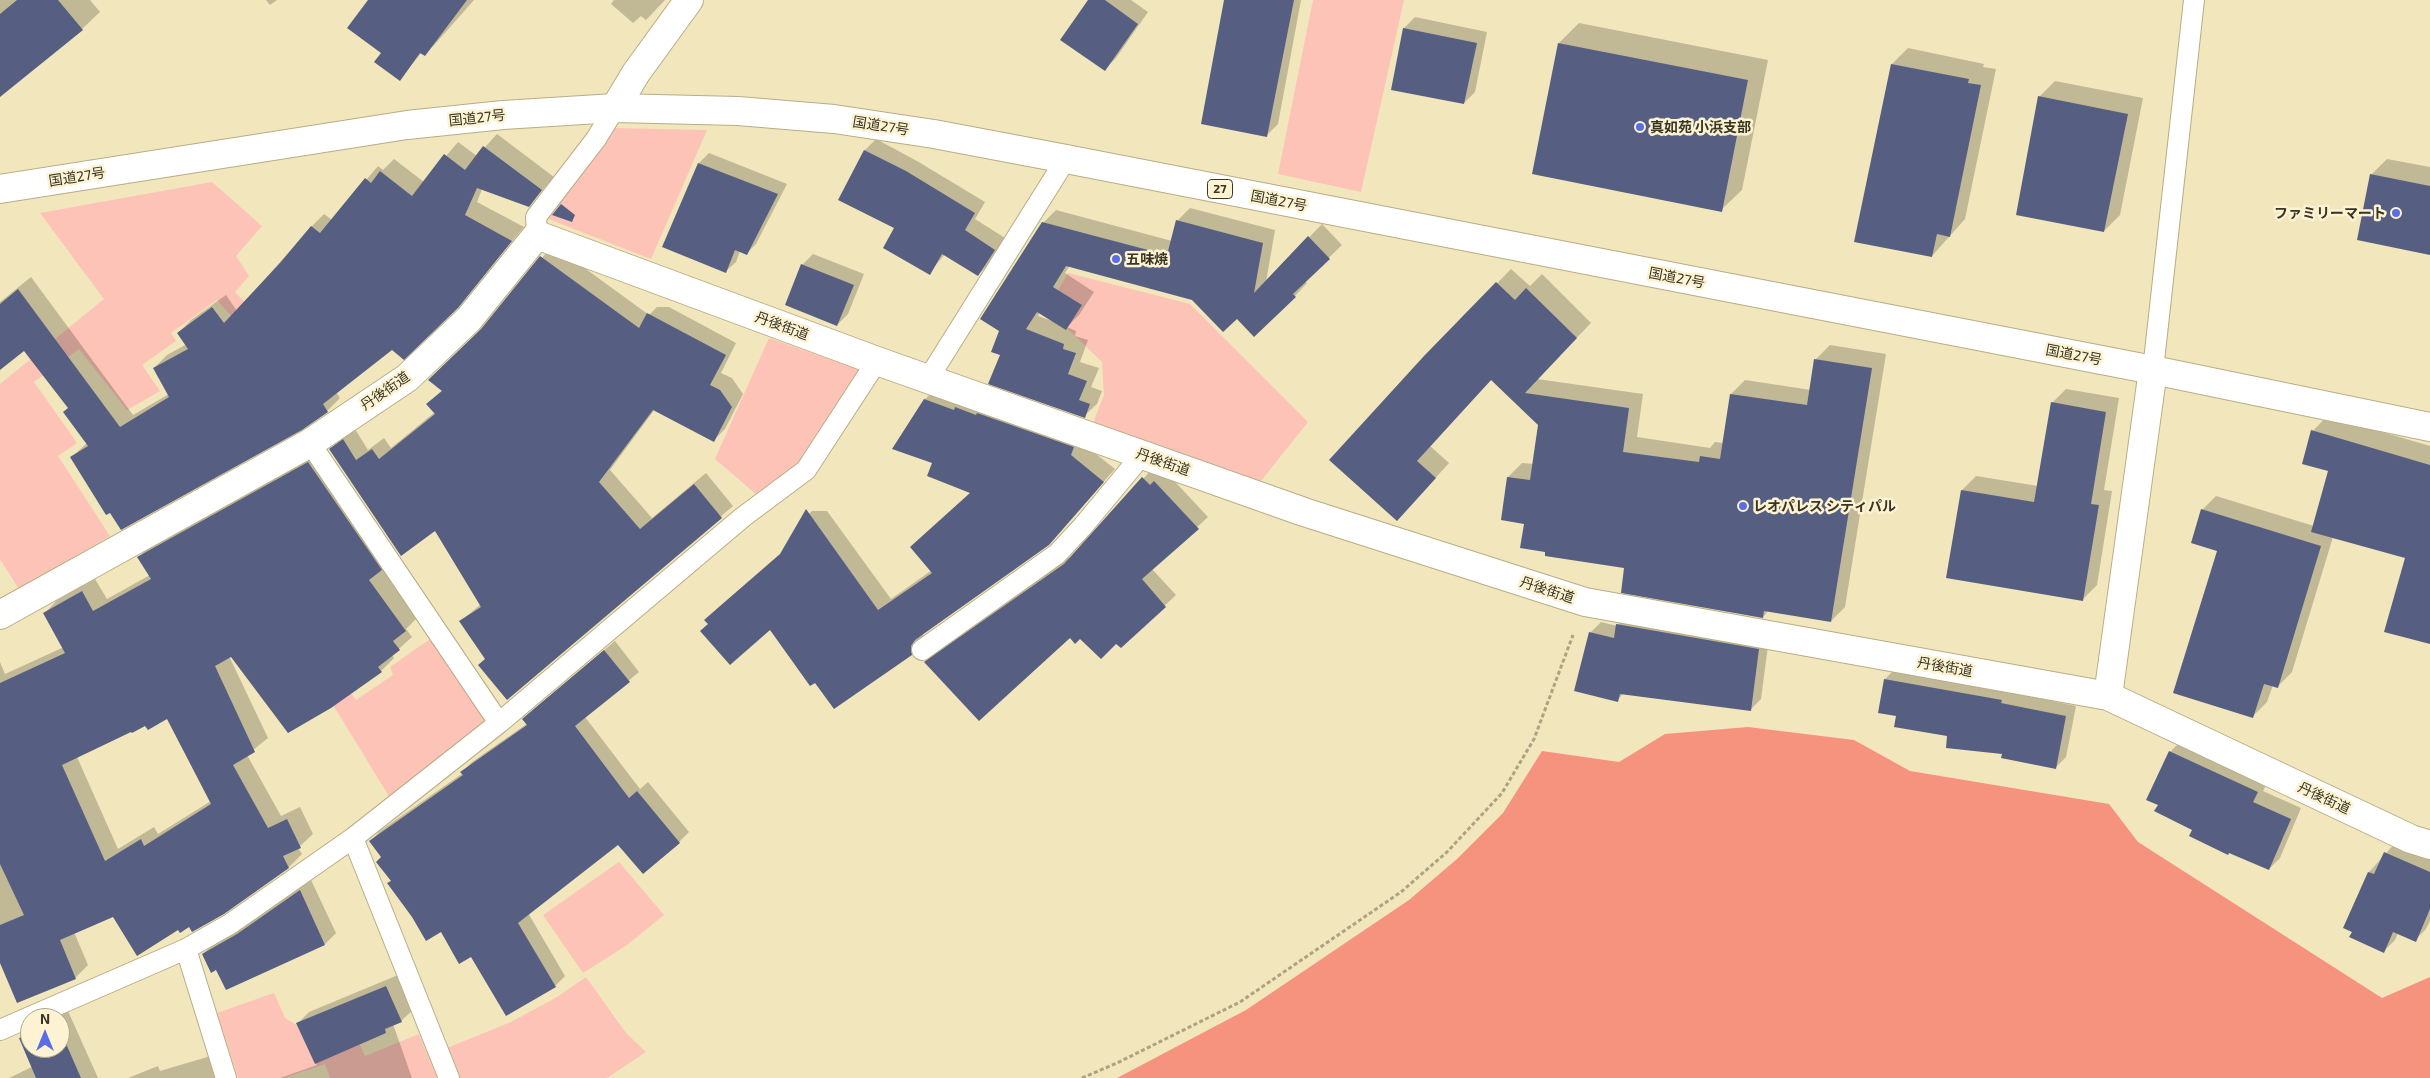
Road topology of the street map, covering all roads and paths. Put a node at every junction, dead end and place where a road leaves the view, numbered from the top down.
1 (689, 0) edge
2 (2194, 0) edge
3 (615, 108) junction
4 (1066, 159) junction
5 (0, 189) edge
6 (537, 235) junction
7 (877, 361) junction
8 (2153, 370) junction
9 (928, 378) junction
10 (2430, 427) edge
11 (310, 443) junction
12 (1142, 455) junction
13 (1585, 602) junction
14 (0, 615) edge
15 (922, 650) dead end
16 (2108, 696) junction
17 (499, 722) junction
18 (353, 838) junction
19 (2430, 845) edge
20 (186, 949) junction
21 (0, 1030) edge
22 (226, 1078) edge
23 (449, 1078) edge
24 (1082, 1078) edge

1 - 3 main road
2 - 8 lane
3 - 4 main road, 国道27号 / 27
3 - 5 main road, 国道27号 / 27
3 - 6 lane
4 - 8 main road, 国道27号 / 27
4 - 9 lane
6 - 7 main road, 丹後街道
6 - 11 main road, 丹後街道
7 - 9 main road, 丹後街道
7 - 17 lane
8 - 10 main road, 国道27号 / 27
8 - 16 main road
9 - 12 main road, 丹後街道
11 - 14 main road, 丹後街道
11 - 17 lane
12 - 13 main road, 丹後街道
12 - 15 lane
13 - 16 main road, 丹後街道
13 - 24 path
16 - 19 main road, 丹後街道
17 - 18 lane
18 - 20 lane
18 - 23 lane
20 - 21 lane
20 - 22 lane

